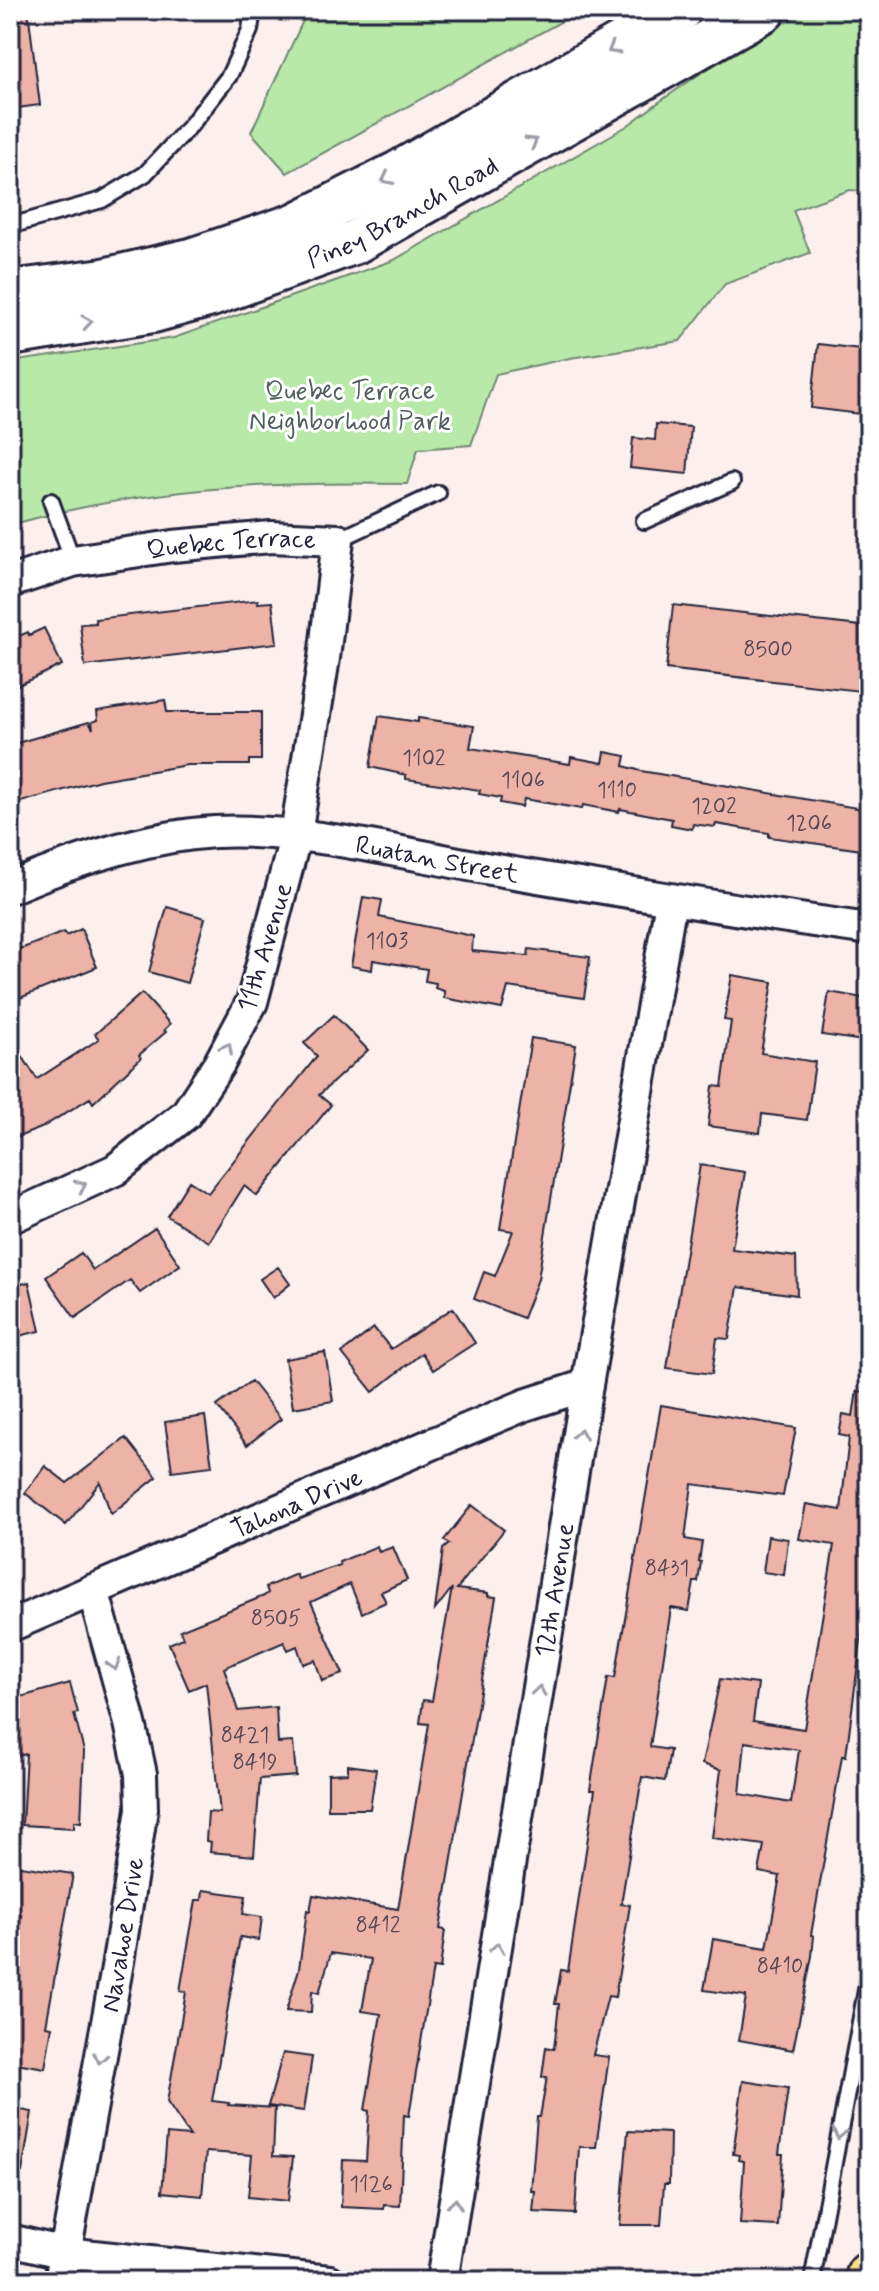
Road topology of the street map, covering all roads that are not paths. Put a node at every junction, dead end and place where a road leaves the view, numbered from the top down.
1 (253, 10) edge
2 (680, 10) edge
3 (764, 10) edge
4 (10, 226) edge
5 (10, 292) edge
6 (10, 334) edge
7 (732, 482) dead end
8 (438, 493) dead end
9 (51, 501) dead end
10 (644, 521) dead end
11 (338, 540) junction
12 (73, 561) junction
13 (10, 582) edge
14 (324, 658) joint
15 (296, 834) junction
16 (10, 888) edge
17 (671, 901) junction
18 (869, 929) edge
19 (10, 1218) edge
20 (587, 1385) junction
21 (93, 1590) junction
22 (10, 1626) edge
23 (869, 1974) edge
24 (10, 2240) edge
25 (62, 2267) edge
26 (869, 2275) edge
27 (330, 2281) edge
28 (442, 2281) edge
29 (812, 2281) edge
30 (868, 2281) edge

1 - 4 lane
2 -> 5 main road, Piney Branch Road
6 -> 3 main road, Piney Branch Road
7 - 10 lane
8 - 11 lane
9 - 12 lane
11 - 12 street, Quebec Terrace
11 - 14 street, Quebec Terrace
12 - 13 street, Quebec Terrace
14 - 15 street, 11th Avenue
15 - 16 street, Ruatan Street
15 - 17 street, Ruatan Street
19 -> 15 street, 11th Avenue
17 - 18 street, Ruatan Street
17 - 20 street, 12th Avenue
20 - 21 street, Tahona Drive
28 -> 20 street, 12th Avenue
21 - 22 street, Tahona Drive
21 -> 25 street, Navahoe Drive
23 -> 29 lane
24 - 25 street
25 - 27 street
26 - 30 main road

